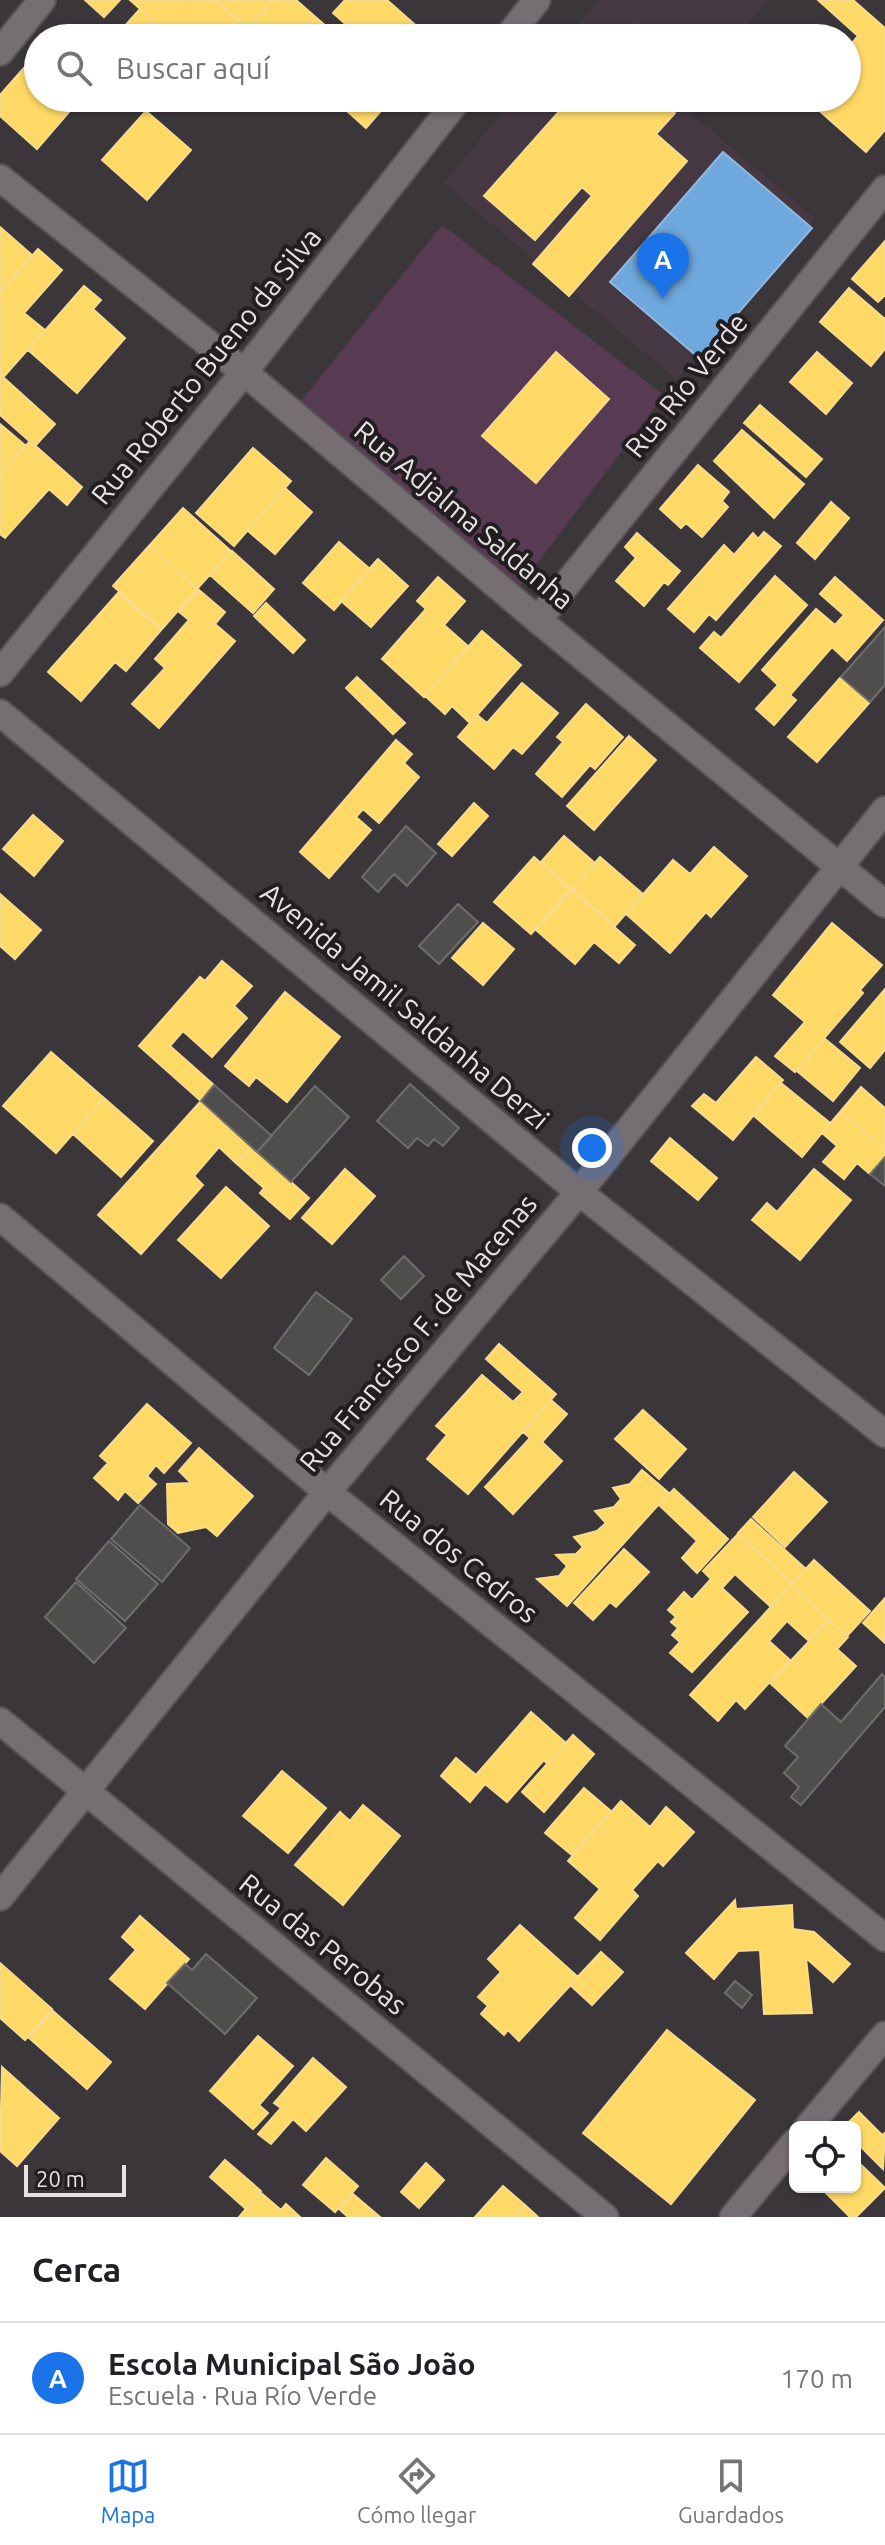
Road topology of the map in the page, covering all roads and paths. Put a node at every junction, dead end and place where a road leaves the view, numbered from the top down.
1 (42, 0) edge
2 (537, 0) edge
3 (518, 24) edge
4 (0, 52) edge
5 (448, 112) edge
6 (0, 178) edge
7 (885, 189) edge
8 (244, 372) junction
9 (538, 620) junction
10 (0, 673) edge
11 (0, 713) edge
12 (885, 810) edge
13 (840, 867) junction
14 (885, 904) edge
15 (579, 1192) junction
16 (0, 1217) edge
17 (885, 1434) edge
18 (327, 1492) junction
19 (0, 1721) edge
20 (86, 1791) junction
21 (0, 1897) edge
22 (885, 1938) edge
23 (885, 2035) edge
24 (813, 2121) edge
25 (789, 2149) edge
26 (605, 2217) edge
27 (733, 2217) edge

1 - 4 street
2 - 3 street
5 - 8 street, Rua Roberto Bueno da Silva
6 - 8 street, Rua Adjalma Saldanha
7 - 9 street, Rua Río Verde
8 - 9 street, Rua Adjalma Saldanha
8 - 10 street, Rua Roberto Bueno da Silva
9 - 13 street, Rua Adjalma Saldanha
11 - 15 street, Avenida Jamil Saldanha Derzi
12 - 13 street, Rua Francisco F. de Macenas
13 - 14 street, Rua Adjalma Saldanha
13 - 15 street, Rua Francisco F. de Macenas
15 - 17 street, Avenida Jamil Saldanha Derzi
15 - 18 street, Rua Francisco F. de Macenas
16 - 18 street, Rua dos Cedros
18 - 20 street, Rua Francisco F. de Macenas
18 - 22 street, Rua dos Cedros
19 - 20 street, Rua das Perobas
20 - 21 street, Rua Francisco F. de Macenas
20 - 26 street, Rua das Perobas
23 - 24 street
25 - 27 street

